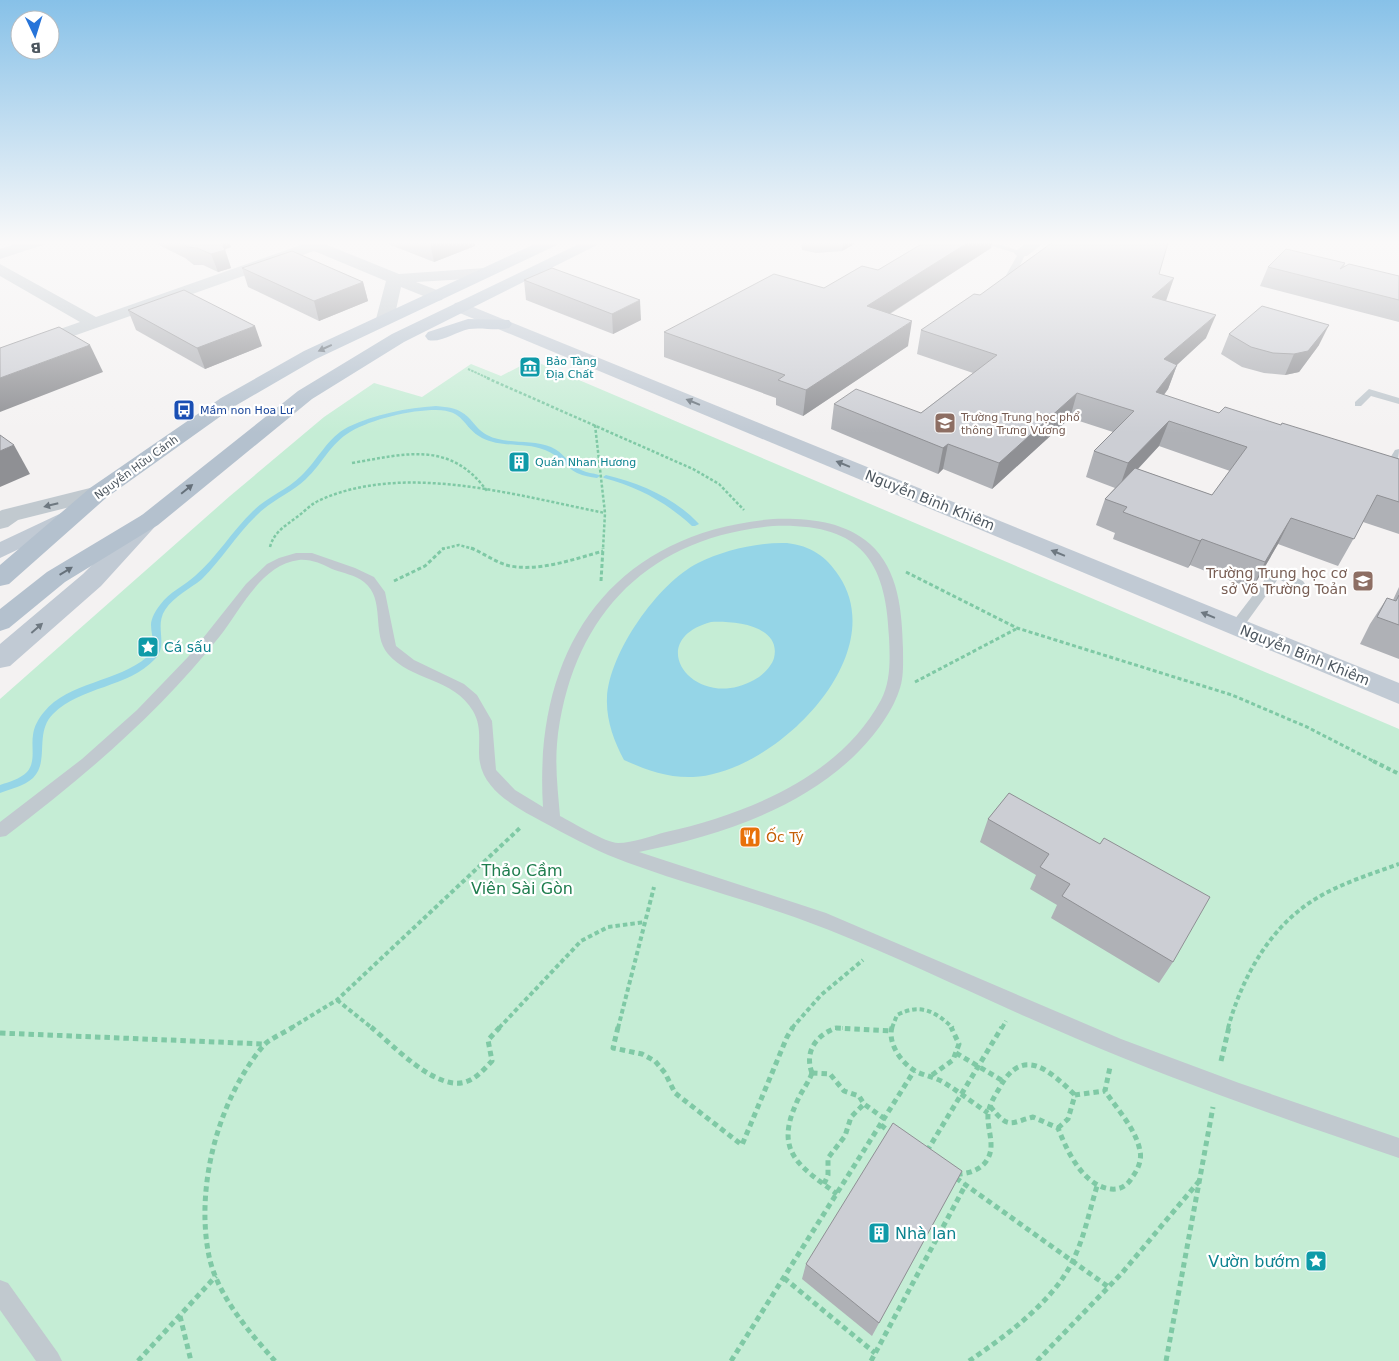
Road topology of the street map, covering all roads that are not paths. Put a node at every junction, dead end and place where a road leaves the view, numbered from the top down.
1 (65, 306) edge
2 (140, 306) edge
3 (388, 306) edge
4 (415, 306) edge
5 (462, 306) joint
6 (385, 319) junction
7 (94, 322) junction
8 (503, 324) junction
9 (398, 338) junction
10 (416, 345) junction
11 (0, 356) edge
12 (338, 375) junction
13 (1399, 401) edge
14 (1358, 404) dead end
15 (1399, 452) edge
16 (1381, 479) edge
17 (98, 493) junction
18 (68, 517) junction
19 (150, 520) junction
20 (0, 522) edge
21 (0, 551) edge
22 (0, 578) edge
23 (1299, 584) dead end
24 (0, 622) edge
25 (1236, 627) junction
26 (0, 659) edge
27 (1399, 694) edge
28 (545, 815) junction
29 (0, 831) edge
30 (614, 850) junction
31 (1399, 1148) edge
32 (0, 1291) edge
33 (50, 1361) edge

1 - 7 street
2 - 7 street
3 - 6 street
4 - 6 main road, Nguyễn Hữu Cảnh
5 - 8 main road, Nguyễn Bỉnh Khiêm
5 - 9 main road
6 -> 17 main road, Nguyễn Hữu Cảnh
7 - 11 street
8 - 10 main road
25 -> 8 main road, Nguyễn Bỉnh Khiêm
9 - 10 main road
9 - 12 main road
10 - 12 main road
19 -> 12 main road
13 - 14 lane
15 - 16 lane
17 - 18 main road, Nguyễn Hữu Cảnh
17 -> 20 street
18 - 21 main road, Nguyễn Hữu Cảnh
18 - 22 main road, Nguyễn Hữu Cảnh
24 -> 19 main road
26 -> 19 main road
23 - 25 lane
25 - 27 main road, Nguyễn Bỉnh Khiêm
28 - 29 lane
28 - 30 lane
28 - 30 lane
30 - 31 lane
32 - 33 lane

